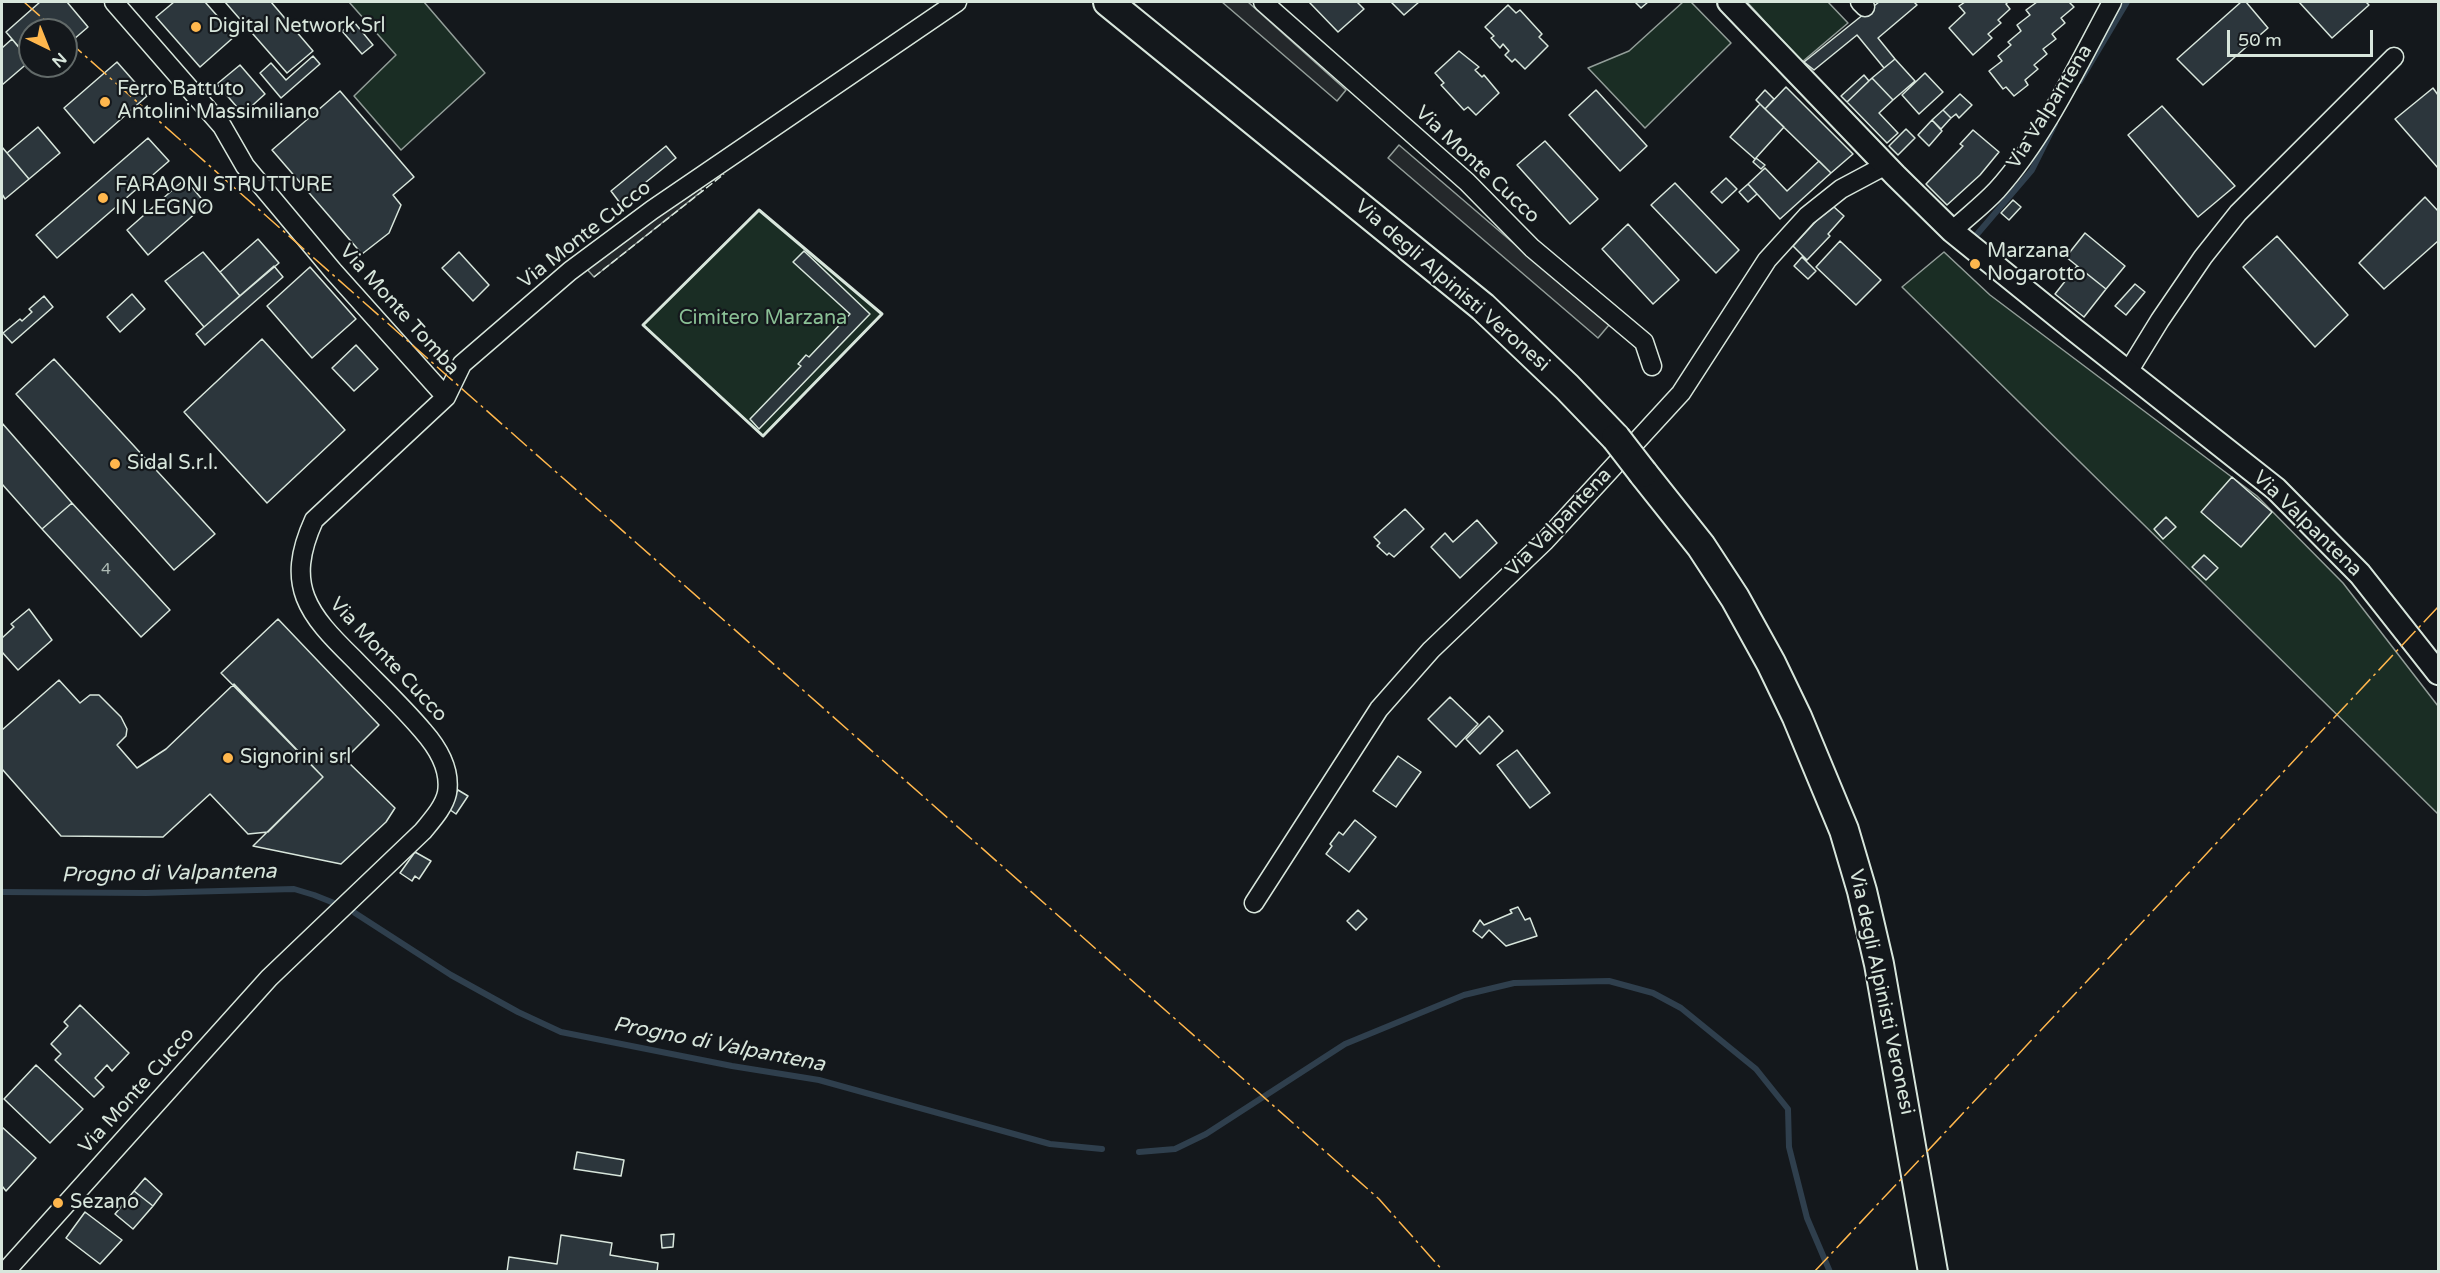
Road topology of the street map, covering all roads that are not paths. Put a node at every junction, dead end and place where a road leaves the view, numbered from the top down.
1 (114, 2) edge
2 (957, 2) edge
3 (1108, 2) edge
4 (1263, 2) edge
5 (1729, 2) edge
6 (2112, 2) edge
7 (2394, 57) dead end
8 (1886, 165) junction
9 (1953, 231) junction
10 (1652, 366) dead end
11 (2128, 372) junction
12 (446, 397) junction
13 (2439, 673) edge
14 (1254, 903) dead end
15 (5, 1272) edge
16 (1933, 1272) edge

1 - 12 street, Via Monte Tomba
2 - 12 street, Via Monte Cucco
3 - 16 highway, Via degli Alpinisti Veronesi, bridge
4 - 10 street, Via Monte Cucco
5 - 8 street, Via Valpantena
6 - 9 street, Via Valpantena
7 - 11 street
8 - 9 street, Via Valpantena
8 - 14 street, Via Valpantena
9 - 11 street, Via Valpantena
11 - 13 street, Via Valpantena
12 - 15 street, Via Monte Cucco

